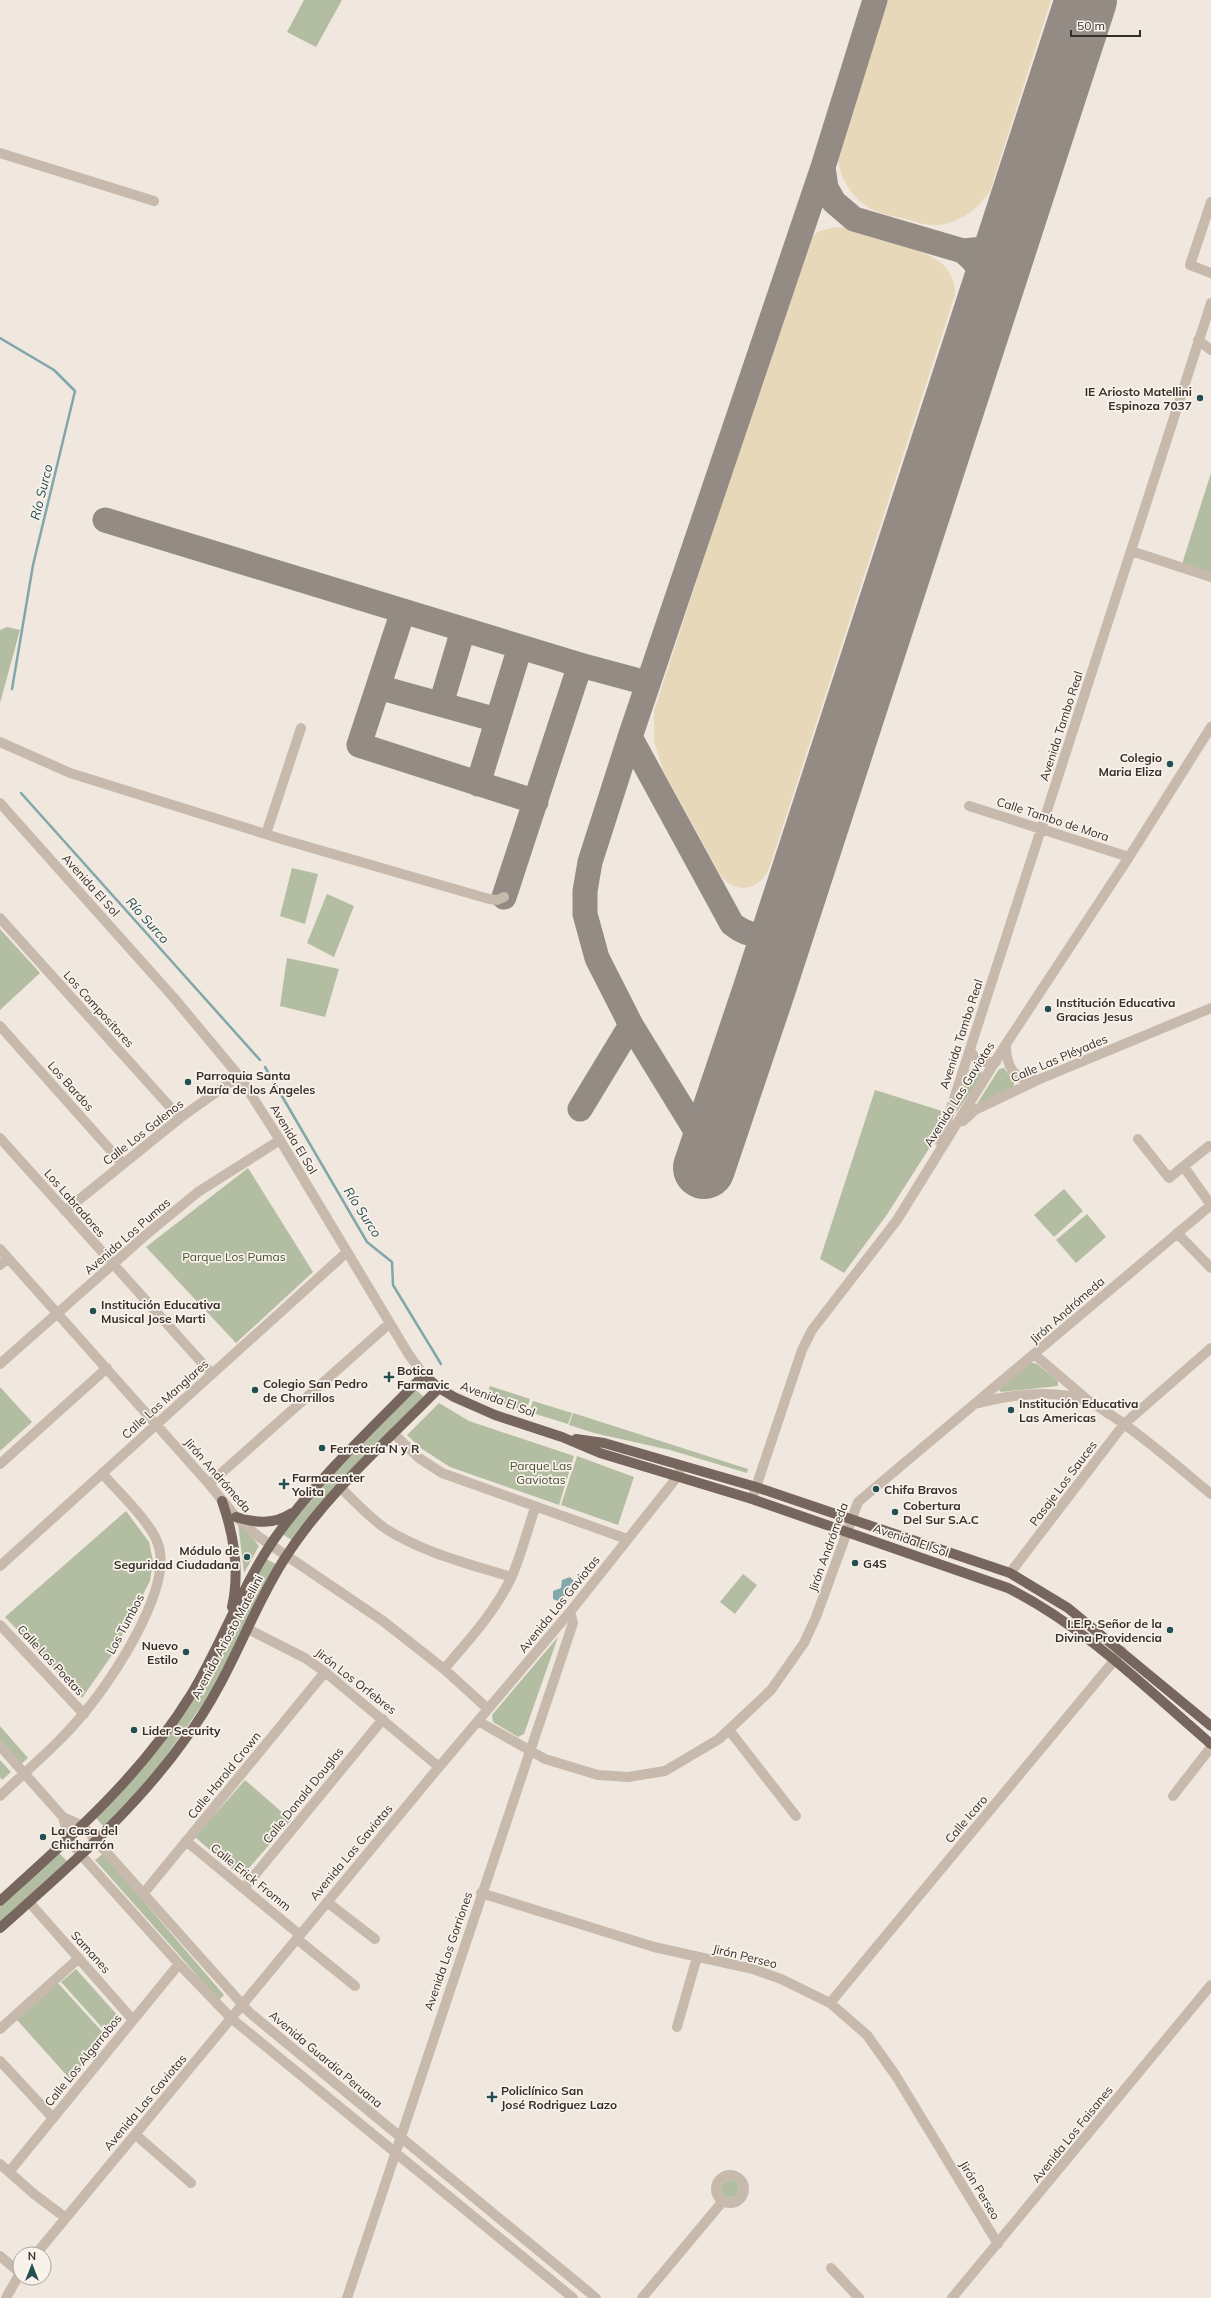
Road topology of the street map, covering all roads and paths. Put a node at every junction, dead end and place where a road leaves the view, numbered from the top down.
1 (0, 153) edge
2 (154, 201) dead end
3 (1211, 202) edge
4 (1211, 273) edge
5 (1211, 303) edge
6 (1198, 340) junction
7 (1211, 350) edge
8 (1131, 552) junction
9 (1211, 577) edge
10 (1211, 727) edge
11 (300, 728) dead end
12 (0, 742) edge
13 (0, 803) edge
14 (969, 806) dead end
15 (1042, 828) junction
16 (266, 834) junction
17 (1129, 857) junction
18 (504, 897) dead end
19 (0, 918) edge
20 (1211, 1008) edge
21 (0, 1026) edge
22 (1006, 1044) junction
23 (970, 1049) junction
24 (996, 1062) junction
25 (239, 1076) junction
26 (1040, 1079) junction
27 (180, 1118) junction
28 (0, 1138) edge
29 (1138, 1139) dead end
30 (280, 1140) junction
31 (1209, 1146) dead end
32 (936, 1156) junction
33 (122, 1163) junction
34 (1184, 1167) junction
35 (1211, 1205) edge
36 (64, 1211) junction
37 (1177, 1233) junction
38 (0, 1249) edge
39 (347, 1252) junction
40 (8, 1258) junction
41 (0, 1265) edge
42 (112, 1265) junction
43 (1211, 1268) edge
44 (58, 1313) junction
45 (390, 1323) junction
46 (1211, 1348) edge
47 (1035, 1355) junction
48 (0, 1364) edge
49 (107, 1368) junction
50 (212, 1374) junction
51 (424, 1375) junction
52 (439, 1388) junction
53 (1090, 1402) junction
54 (976, 1404) junction
55 (1124, 1424) junction
56 (157, 1425) junction
57 (394, 1434) junction
58 (562, 1437) junction
59 (0, 1464) edge
60 (681, 1464) junction
61 (102, 1473) junction
62 (678, 1476) junction
63 (210, 1484) junction
64 (756, 1487) junction
65 (341, 1488) junction
66 (1211, 1494) edge
67 (752, 1499) junction
68 (222, 1501) junction
69 (535, 1508) junction
70 (295, 1511) junction
71 (236, 1517) junction
72 (851, 1518) junction
73 (846, 1531) junction
74 (626, 1539) junction
75 (270, 1544) junction
76 (286, 1556) junction
77 (0, 1566) edge
78 (1010, 1573) junction
79 (511, 1578) junction
80 (570, 1612) junction
81 (229, 1619) junction
82 (0, 1625) edge
83 (248, 1628) junction
84 (1122, 1651) junction
85 (1114, 1661) junction
86 (444, 1669) junction
87 (325, 1672) junction
88 (488, 1709) junction
89 (84, 1714) junction
90 (383, 1719) junction
91 (478, 1721) junction
92 (1211, 1726) edge
93 (729, 1730) junction
94 (1211, 1744) edge
95 (0, 1746) edge
96 (1211, 1747) edge
97 (530, 1750) junction
98 (439, 1767) junction
99 (24, 1773) junction
100 (0, 1796) edge
101 (1173, 1796) dead end
102 (796, 1816) dead end
103 (63, 1817) junction
104 (83, 1826) junction
105 (68, 1839) junction
106 (96, 1840) junction
107 (186, 1841) junction
108 (81, 1855) junction
109 (244, 1888) junction
110 (481, 1893) junction
111 (143, 1894) junction
112 (0, 1901) edge
113 (29, 1902) junction
114 (327, 1902) junction
115 (0, 1928) edge
116 (299, 1937) junction
117 (374, 1939) dead end
118 (79, 1958) junction
119 (697, 1958) junction
120 (179, 1964) junction
121 (1211, 1985) edge
122 (355, 1986) dead end
123 (830, 2003) junction
124 (242, 2005) junction
125 (231, 2018) junction
126 (133, 2020) junction
127 (677, 2027) dead end
128 (0, 2029) edge
129 (0, 2061) edge
130 (53, 2118) junction
131 (136, 2135) junction
132 (400, 2138) junction
133 (395, 2151) junction
134 (0, 2164) edge
135 (9, 2172) junction
136 (450, 2178) junction
137 (191, 2183) dead end
138 (440, 2188) junction
139 (723, 2201) dead end
140 (66, 2218) junction
141 (998, 2244) junction
142 (43, 2246) edge
143 (0, 2256) edge
144 (12, 2266) edge
145 (831, 2268) dead end
146 (13, 2286) edge
147 (6, 2298) edge
148 (347, 2298) edge
149 (573, 2298) edge
150 (596, 2298) edge
151 (642, 2298) edge
152 (859, 2298) edge
153 (952, 2298) edge

1 - 2 street
3 - 4 street
5 - 6 street, Avenida Tambo Real
6 - 7 street
6 - 8 street, Avenida Tambo Real
8 - 9 street
8 - 15 street, Avenida Tambo Real
10 - 17 street, Avenida Las Gaviotas
11 - 16 street
12 - 16 street
13 - 25 street, Avenida El Sol
14 - 15 street, Calle Tambo de Mora
15 - 17 street, Calle Tambo de Mora
15 - 23 street, Avenida Tambo Real
16 - 18 street
17 - 22 street, Avenida Las Gaviotas
19 - 27 street, Los Compositores
20 - 26 street, Calle Las Pléyades
21 - 33 street, Los Bardos
22 - 24 street, Avenida Las Gaviotas
22 - 26 street
23 - 24 street
23 - 32 street, Avenida Tambo Real
24 - 32 street, Avenida Las Gaviotas
25 - 27 street, Calle Los Galenos
25 - 30 street, Avenida El Sol
26 - 32 street, Calle Las Pléyades
27 - 33 street, Calle Los Galenos
28 - 36 street, Los Labradores
29 - 34 street
30 - 39 street, Avenida El Sol
30 - 42 street, Avenida Los Pumas
31 - 34 street
32 - 64 street, Avenida Las Gaviotas
33 - 36 street, Calle Los Galenos
34 - 35 street
35 - 37 street, Jirón Andrómeda
36 - 42 street, Los Labradores
37 - 43 street
37 - 47 street, Jirón Andrómeda
38 - 40 street, Jirón Andrómeda
39 - 45 street, Avenida El Sol
39 - 50 street, Calle Los Manglares
40 - 41 street
40 - 44 street, Jirón Andrómeda
42 - 44 street, Avenida Los Pumas
42 - 50 street, Los Labradores
44 - 48 street, Avenida Los Pumas
44 - 49 street, Jirón Andrómeda
45 - 51 street, Avenida El Sol
45 - 63 street
46 - 55 street, Pasaje Los Sauces
47 - 53 street
47 - 54 street, Jirón Andrómeda
49 - 56 street, Jirón Andrómeda
49 - 59 street
50 - 56 street, Calle Los Manglares
51 - 52 main road, Avenida El Sol
51 - 70 main road, Avenida Ariosto Matellini
52 - 57 main road, Avenida Ariosto Matellini
52 - 58 main road, Avenida El Sol
53 - 54 street
53 - 55 street
54 - 72 street, Jirón Andrómeda
55 - 66 street
55 - 78 street, Pasaje Los Sauces
56 - 61 street, Calle Los Manglares
56 - 63 street, Jirón Andrómeda
57 - 65 main road, Avenida Ariosto Matellini
57 - 69 street
58 - 60 main road, Avenida El Sol
58 - 62 main road, Avenida El Sol
60 - 62 street, Avenida Las Gaviotas
60 - 64 main road, Avenida El Sol
61 - 77 street, Calle Los Manglares
61 - 89 street, Los Tumbos
62 - 67 main road, Avenida El Sol
62 - 74 street, Avenida Las Gaviotas
63 - 68 street, Jirón Andrómeda
64 - 67 street, Avenida Las Gaviotas
64 - 72 main road, Avenida El Sol
65 - 76 main road, Avenida Ariosto Matellini
65 - 79 street
67 - 73 main road, Avenida El Sol
68 - 71 street, Jirón Andrómeda
68 - 81 main road
69 - 74 street
69 - 79 street
70 - 71 main road
70 - 75 main road, Avenida Ariosto Matellini
71 - 75 street, Jirón Andrómeda
72 - 73 street, Jirón Andrómeda
72 - 78 main road, Avenida El Sol
73 - 85 main road, Avenida El Sol
73 - 93 street, Jirón Andrómeda
74 - 80 street, Avenida Las Gaviotas
75 - 76 street, Jirón Andrómeda
75 - 81 main road, Avenida Ariosto Matellini
76 - 83 main road, Avenida Ariosto Matellini
76 - 86 street, Jirón Andrómeda
78 - 84 main road, Avenida El Sol
79 - 86 street
80 - 88 street, Avenida Las Gaviotas
80 - 97 street, Avenida Los Gorriones
81 - 104 main road, Avenida Ariosto Matellini
82 - 89 street, Calle Los Poetas
83 - 87 street, Jirón Los Orfebres
83 - 106 main road, Avenida Ariosto Matellini
84 - 85 street, Calle Icaro
84 - 92 main road, Avenida El Sol
85 - 94 main road, Avenida El Sol
85 - 123 street, Calle Icaro
86 - 88 street, Jirón Andrómeda
87 - 90 street, Jirón Los Orfebres
87 - 107 street, Calle Harold Crown
88 - 91 street, Avenida Las Gaviotas
89 - 99 street, Los Tumbos
90 - 98 street, Jirón Los Orfebres
90 - 109 street, Calle Donald Douglas
91 - 97 street, Jirón Andrómeda
91 - 98 street, Avenida Las Gaviotas
93 - 97 street, Jirón Andrómeda
93 - 102 street
95 - 99 street, Avenida Guardia Peruana
96 - 101 street
97 - 110 street, Avenida Los Gorriones
98 - 114 street, Avenida Las Gaviotas
99 - 100 street, Los Tumbos
99 - 103 street, Avenida Guardia Peruana
103 - 104 street, Avenida Guardia Peruana
103 - 105 street, Avenida Guardia Peruana
104 - 105 main road, Avenida Ariosto Matellini
104 - 106 street, Avenida Guardia Peruana
105 - 108 street, Avenida Guardia Peruana
105 - 112 main road, Avenida Ariosto Matellini
106 - 108 main road, Avenida Ariosto Matellini
106 - 111 street, Avenida Guardia Peruana
107 - 109 street, Calle Erick Fromm
107 - 111 street, Calle Harold Crown
108 - 113 main road, Avenida Ariosto Matellini
108 - 120 street, Avenida Guardia Peruana
109 - 116 street, Calle Erick Fromm
110 - 119 street, Jirón Perseo
110 - 132 street, Avenida Los Gorriones
111 - 124 street, Avenida Guardia Peruana
113 - 115 main road, Avenida Ariosto Matellini
113 - 118 street, Samanes
114 - 116 street, Avenida Las Gaviotas
114 - 117 street
116 - 122 street, Calle Erick Fromm
116 - 124 street, Avenida Las Gaviotas
118 - 126 street, Samanes
118 - 128 street
119 - 123 street, Jirón Perseo
119 - 127 street
120 - 125 street, Avenida Guardia Peruana
120 - 126 street, Calle Los Algarrobos
121 - 141 street, Avenida Los Faisanes
123 - 141 street, Jirón Perseo
124 - 125 street, Avenida Las Gaviotas
124 - 132 street, Avenida Guardia Peruana
125 - 131 street, Avenida Las Gaviotas
125 - 133 street, Avenida Guardia Peruana
126 - 130 street, Calle Los Algarrobos
129 - 130 street
130 - 135 street, Calle Los Algarrobos
131 - 137 street
131 - 140 street, Avenida Las Gaviotas
132 - 133 street, Avenida Los Gorriones
132 - 136 street, Avenida Guardia Peruana
133 - 138 street, Avenida Guardia Peruana
133 - 148 street, Avenida Los Gorriones
134 - 135 street
135 - 140 street
136 - 138 street
136 - 150 street, Avenida Guardia Peruana
138 - 149 street, Avenida Guardia Peruana
139 - 151 street
140 - 142 street, Avenida Las Gaviotas
141 - 153 street, Avenida Los Faisanes
143 - 144 street
145 - 152 street
146 - 147 street

